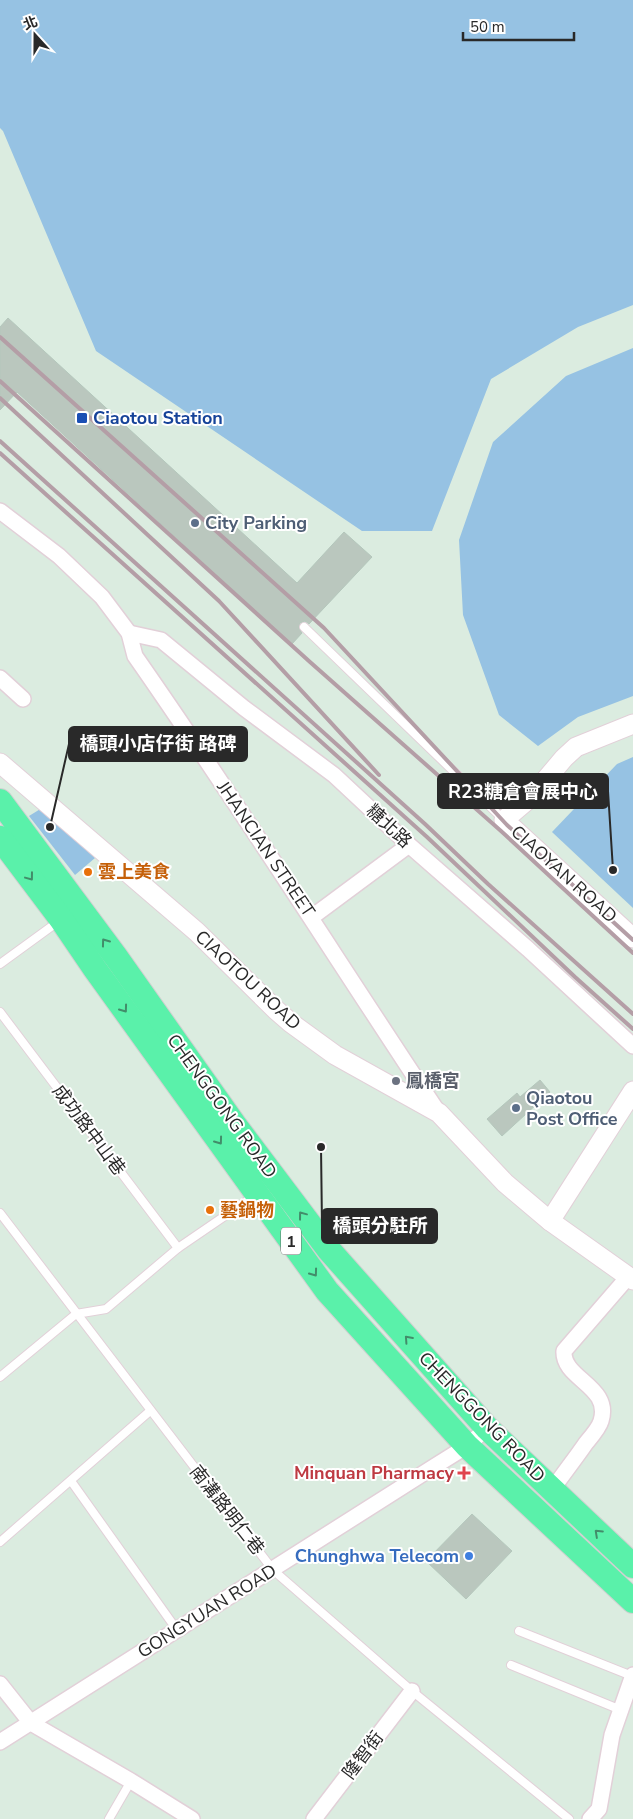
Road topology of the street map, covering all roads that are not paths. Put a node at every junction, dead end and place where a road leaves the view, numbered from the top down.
1 (0, 511) edge
2 (304, 627) dead end
3 (129, 633) junction
4 (0, 678) edge
5 (23, 699) dead end
6 (633, 724) edge
7 (0, 763) edge
8 (0, 801) edge
9 (504, 820) junction
10 (0, 838) edge
11 (409, 845) junction
12 (312, 917) junction
13 (61, 919) junction
14 (633, 938) edge
15 (0, 964) edge
16 (0, 1012) edge
17 (633, 1046) edge
18 (633, 1091) edge
19 (439, 1113) junction
20 (257, 1194) junction
21 (0, 1214) edge
22 (550, 1222) junction
23 (178, 1248) junction
24 (630, 1278) edge
25 (76, 1314) junction
26 (0, 1377) edge
27 (150, 1410) junction
28 (487, 1428) junction
29 (467, 1446) junction
30 (72, 1481) junction
31 (552, 1490) junction
32 (0, 1542) edge
33 (633, 1566) edge
34 (273, 1570) junction
35 (633, 1601) edge
36 (177, 1630) junction
37 (519, 1631) dead end
38 (510, 1665) dead end
39 (633, 1675) edge
40 (0, 1684) edge
41 (412, 1692) junction
42 (621, 1710) junction
43 (31, 1723) junction
44 (0, 1742) edge
45 (131, 1781) junction
46 (109, 1819) edge
47 (192, 1819) edge
48 (314, 1819) edge
49 (569, 1819) edge
50 (590, 1819) edge

1 - 3 street, JHANCIAN STREET
2 - 9 lane
3 - 11 street, 糖北路
3 - 12 street, JHANCIAN STREET
4 - 5 street
6 - 9 street, CIAOYAN ROAD
7 - 19 street, CIAOTOU ROAD
28 -> 8 main road, CHENGGONG ROAD / 1
9 - 14 street, CIAOYAN ROAD
10 -> 13 main road, CHENGGONG ROAD / 1
11 - 12 street
11 - 17 street, 糖北路
12 - 19 street, JHANCIAN STREET
13 - 15 lane
13 -> 20 main road, CHENGGONG ROAD / 1
16 - 23 lane, 成功路中山巷
18 - 22 street
19 - 22 street, CIAOTOU ROAD
20 - 23 lane
20 -> 29 main road, CHENGGONG ROAD / 1
21 - 25 lane, 南溝路明仁巷
22 - 24 street, CIAOTOU ROAD
23 - 25 lane
24 - 31 street
25 - 26 lane
25 - 27 lane, 南溝路明仁巷
27 - 30 lane
27 - 34 lane, 南溝路明仁巷
28 - 29 street, GONGYUAN ROAD
28 - 31 main road, CHENGGONG ROAD / 1
29 - 34 street, GONGYUAN ROAD
29 - 35 main road, CHENGGONG ROAD / 1
30 - 32 lane
30 - 36 lane
33 -> 31 main road, CHENGGONG ROAD / 1
34 - 36 street, GONGYUAN ROAD
34 - 41 lane, 南溝路明仁巷
36 - 43 street, GONGYUAN ROAD
37 - 39 lane
38 - 42 lane
39 - 42 street
40 - 43 street
41 - 48 street, 隆智街
41 - 49 lane, 南溝路明仁巷
42 - 50 street
43 - 44 street, GONGYUAN ROAD
43 - 45 street
45 - 46 lane
45 - 47 street

